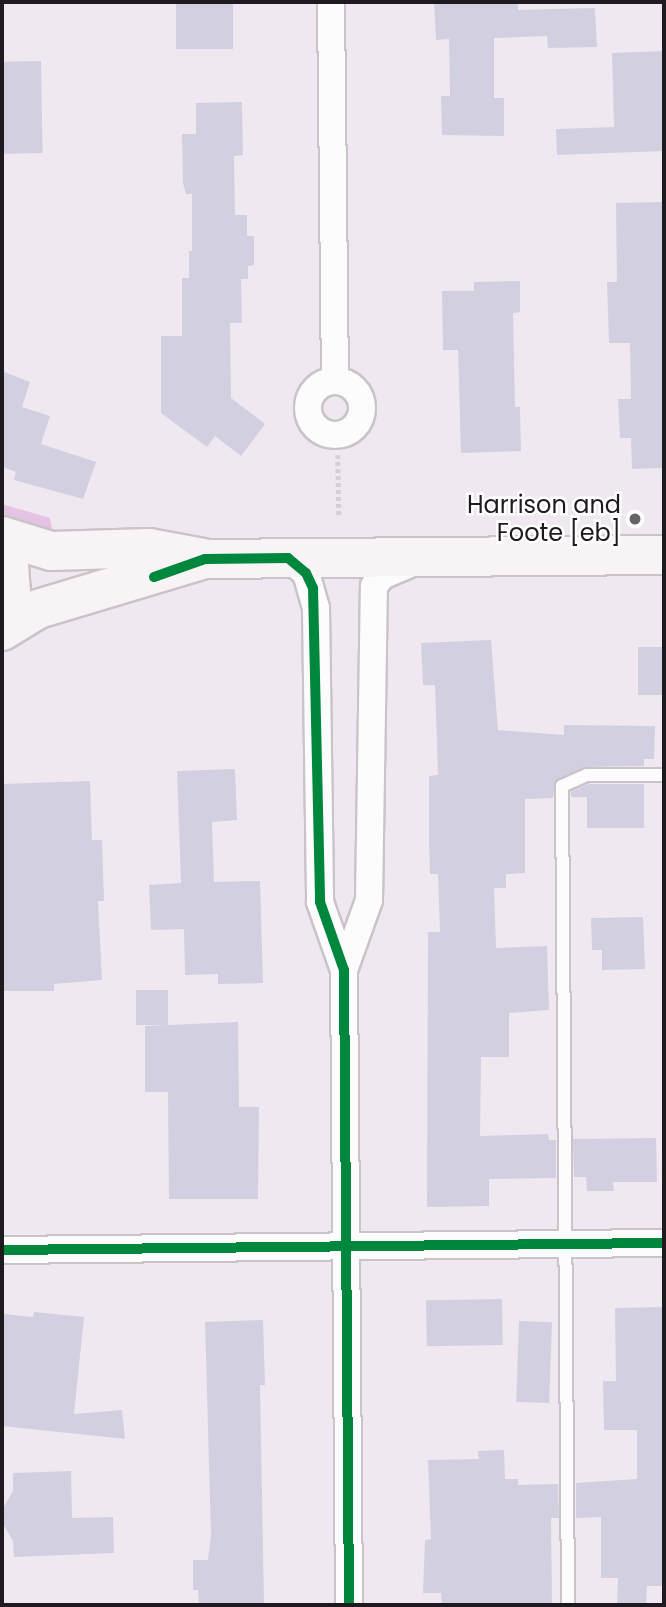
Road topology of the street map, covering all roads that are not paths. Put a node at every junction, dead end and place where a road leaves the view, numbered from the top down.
1 (331, 2) edge
2 (335, 381) dead end
3 (2, 536) edge
4 (2, 548) edge
5 (664, 555) edge
6 (440, 556) junction
7 (288, 558) junction
8 (205, 559) junction
9 (2, 621) edge
10 (2, 631) edge
11 (664, 775) edge
12 (344, 970) junction
13 (664, 1243) edge
14 (567, 1244) junction
15 (343, 1247) junction
16 (2, 1250) edge
17 (349, 1605) edge
18 (568, 1605) edge

1 - 2 street
3 - 8 main road
4 - 9 main road
5 - 6 main road
6 - 7 main road
6 - 12 street
7 - 8 main road
7 - 12 street
8 - 10 main road
11 - 14 lane
12 - 15 street
13 - 14 street
14 - 15 street
14 - 18 lane
15 - 16 street
15 - 17 street

